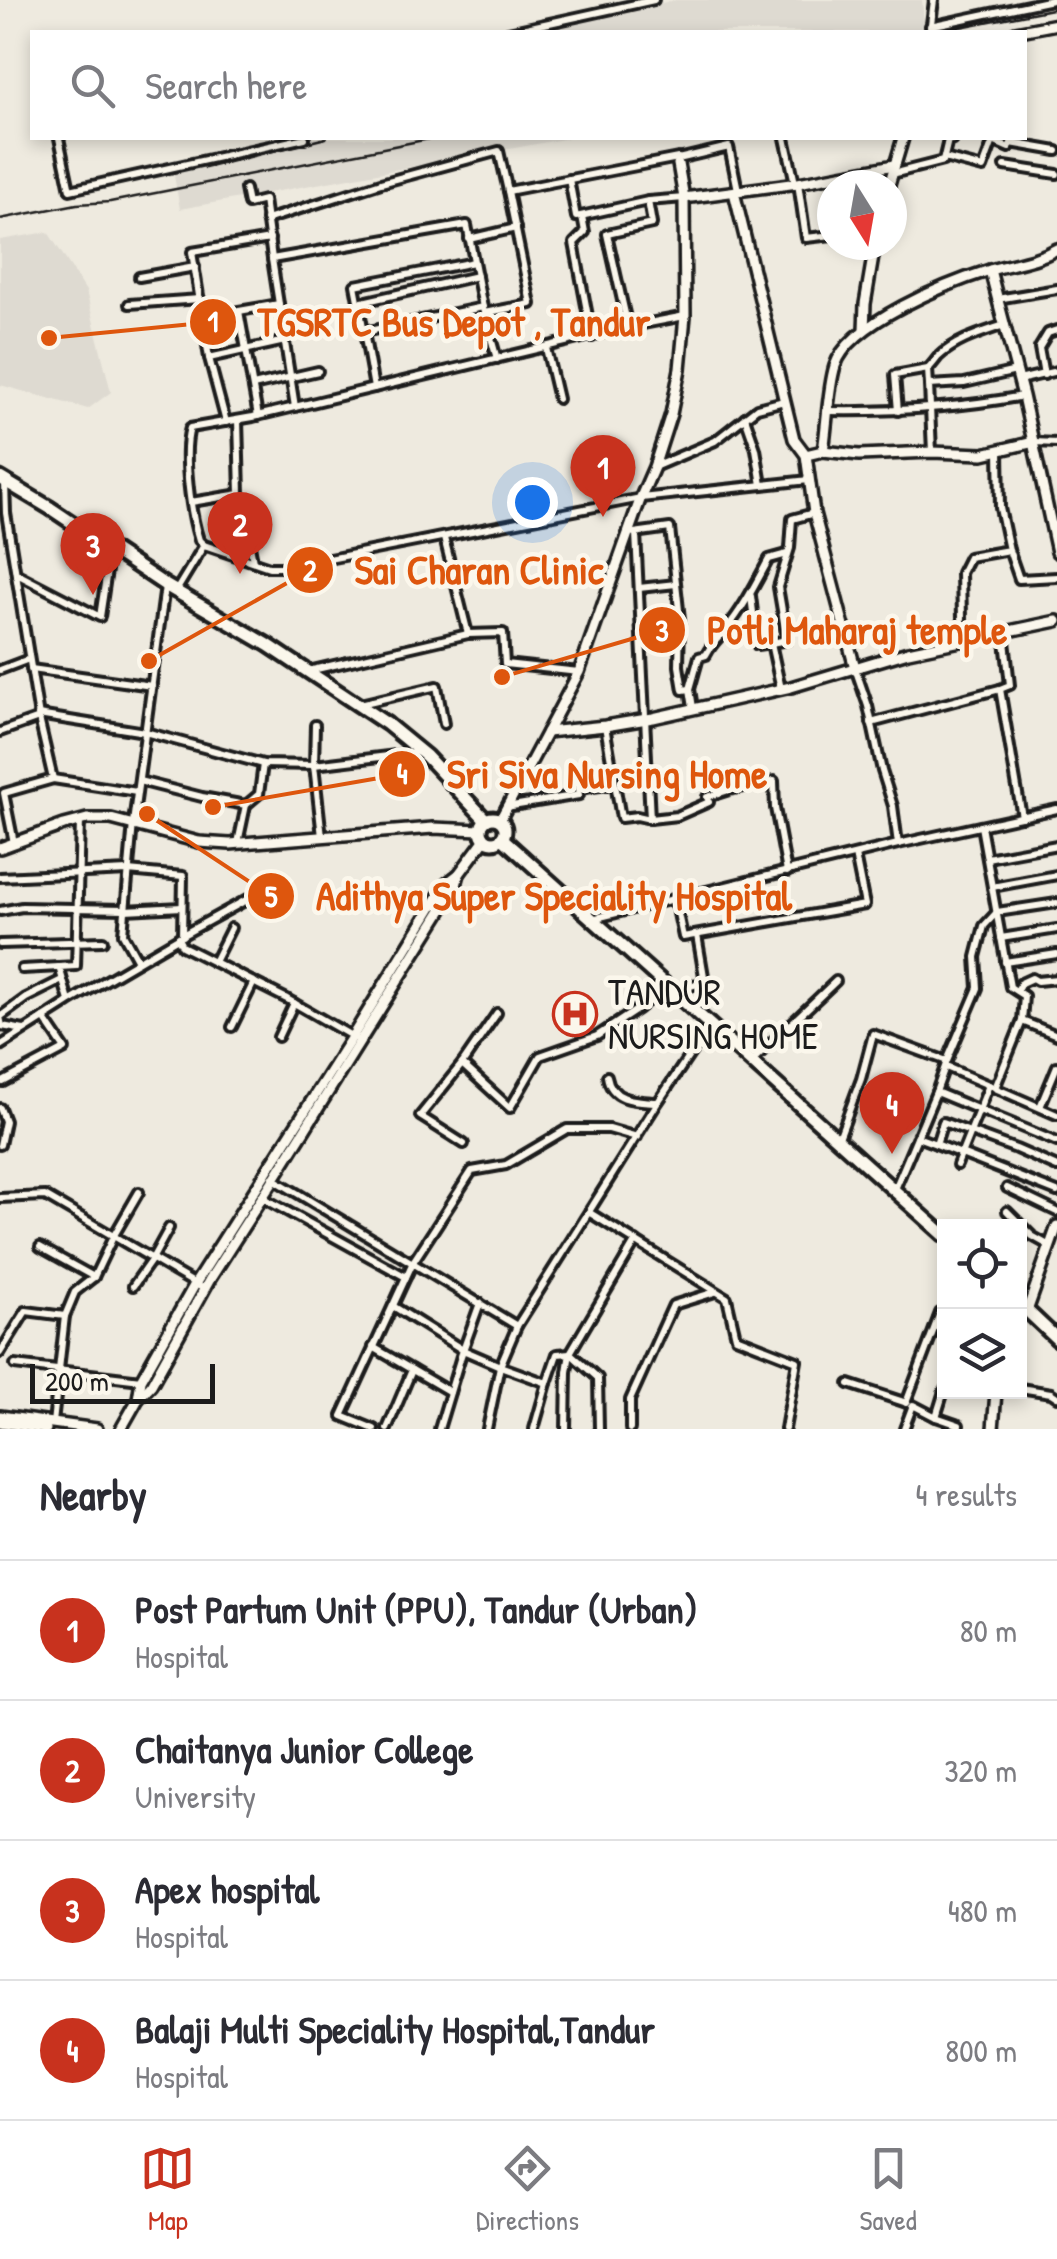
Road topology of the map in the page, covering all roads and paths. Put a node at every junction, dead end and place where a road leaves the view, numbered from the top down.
1 (654, 0) edge
2 (934, 0) edge
3 (1052, 0) edge
4 (1057, 24) edge
5 (930, 29) edge
6 (517, 30) edge
7 (1026, 30) edge
8 (59, 140) edge
9 (296, 140) edge
10 (785, 140) edge
11 (902, 140) edge
12 (948, 140) edge
13 (993, 140) edge
14 (995, 140) edge
15 (1057, 151) edge
16 (944, 158) junction
17 (678, 161) junction
18 (1005, 166) dead end
19 (893, 170) edge
20 (907, 171) edge
21 (1057, 174) edge
22 (569, 179) junction
23 (817, 181) edge
24 (796, 183) junction
25 (246, 189) dead end
26 (508, 191) junction
27 (736, 192) junction
28 (684, 198) junction
29 (648, 201) junction
30 (582, 216) junction
31 (266, 220) junction
32 (516, 228) junction
33 (817, 237) edge
34 (270, 239) junction
35 (469, 239) junction
36 (1057, 252) edge
37 (272, 259) junction
38 (873, 260) edge
39 (474, 262) junction
40 (196, 268) junction
41 (990, 270) junction
42 (477, 276) junction
43 (139, 277) dead end
44 (1057, 289) edge
45 (200, 299) junction
46 (997, 299) junction
47 (358, 303) junction
48 (129, 304) dead end
49 (279, 304) junction
50 (483, 310) junction
51 (239, 311) junction
52 (684, 316) junction
53 (203, 318) junction
54 (1004, 325) junction
55 (628, 326) junction
56 (864, 330) junction
57 (1057, 330) edge
58 (364, 332) junction
59 (592, 337) junction
60 (285, 340) junction
61 (546, 348) junction
62 (246, 349) junction
63 (209, 358) junction
64 (497, 359) junction
65 (928, 369) junction
66 (318, 371) dead end
67 (1057, 372) edge
68 (1044, 375) junction
69 (1017, 376) junction
70 (291, 378) junction
71 (929, 385) junction
72 (252, 386) junction
73 (374, 388) junction
74 (1023, 396) junction
75 (558, 398) dead end
76 (784, 401) junction
77 (295, 407) junction
78 (931, 410) junction
79 (829, 411) junction
80 (898, 412) junction
81 (258, 416) junction
82 (745, 417) junction
83 (238, 420) junction
84 (226, 422) junction
85 (1034, 442) junction
86 (1057, 442) edge
87 (999, 450) junction
88 (823, 451) junction
89 (932, 452) junction
90 (806, 455) junction
91 (654, 466) junction
92 (3, 479) edge
93 (808, 480) junction
94 (762, 485) junction
95 (240, 494) junction
96 (641, 498) junction
97 (191, 502) junction
98 (3, 513) edge
99 (814, 513) junction
100 (632, 533) junction
101 (444, 538) junction
102 (204, 545) junction
103 (110, 550) junction
104 (1009, 550) junction
105 (1057, 552) edge
106 (788, 554) junction
107 (253, 561) junction
108 (16, 573) junction
109 (1057, 576) edge
110 (676, 584) junction
111 (170, 588) junction
112 (639, 588) junction
113 (750, 594) junction
114 (962, 618) dead end
115 (1057, 621) edge
116 (1004, 632) junction
117 (468, 634) junction
118 (770, 644) junction
119 (29, 659) junction
120 (855, 668) junction
121 (0, 670) edge
122 (31, 670) junction
123 (308, 671) junction
124 (579, 672) junction
125 (152, 686) junction
126 (1000, 688) junction
127 (690, 689) junction
128 (781, 689) junction
129 (358, 704) junction
130 (693, 708) junction
131 (38, 716) junction
132 (646, 719) junction
133 (871, 722) junction
134 (444, 724) dead end
135 (315, 725) dead end
136 (605, 726) junction
137 (0, 732) edge
138 (145, 732) junction
139 (547, 732) junction
140 (422, 752) junction
141 (263, 764) junction
142 (314, 765) junction
143 (53, 779) junction
144 (139, 781) junction
145 (615, 784) junction
146 (137, 792) junction
147 (246, 805) junction
148 (506, 808) junction
149 (1057, 809) edge
150 (1022, 816) junction
151 (650, 819) junction
152 (80, 821) junction
153 (133, 823) junction
154 (981, 826) junction
155 (488, 827) junction
156 (322, 838) junction
157 (14, 843) junction
158 (238, 844) junction
159 (898, 844) junction
160 (1057, 845) edge
161 (0, 848) edge
162 (854, 855) junction
163 (987, 858) junction
164 (128, 872) junction
165 (787, 872) junction
166 (79, 873) junction
167 (1057, 875) edge
168 (0, 877) edge
169 (992, 887) junction
170 (248, 899) dead end
171 (675, 899) junction
172 (1057, 903) edge
173 (79, 908) junction
174 (182, 908) junction
175 (125, 909) junction
176 (0, 910) edge
177 (996, 912) junction
178 (591, 919) junction
179 (231, 928) dead end
180 (1057, 928) edge
181 (697, 934) junction
182 (180, 937) junction
183 (1001, 938) junction
184 (103, 941) dead end
185 (78, 943) junction
186 (0, 944) edge
187 (1057, 954) edge
188 (138, 961) junction
189 (214, 962) junction
190 (1006, 962) junction
191 (58, 967) junction
192 (22, 969) dead end
193 (62, 980) junction
194 (1057, 980) edge
195 (836, 981) dead end
196 (254, 982) junction
197 (669, 988) junction
198 (1017, 991) junction
199 (69, 1002) junction
200 (294, 1003) junction
201 (498, 1013) dead end
202 (44, 1018) junction
203 (1022, 1021) junction
204 (1, 1024) edge
205 (710, 1025) junction
206 (232, 1027) dead end
207 (25, 1030) junction
208 (1057, 1035) edge
209 (278, 1037) dead end
210 (356, 1039) junction
211 (0, 1046) edge
212 (751, 1062) junction
213 (462, 1064) junction
214 (946, 1064) junction
215 (1057, 1066) edge
216 (0, 1072) edge
217 (606, 1076) dead end
218 (2, 1083) edge
219 (992, 1086) junction
220 (936, 1092) junction
221 (658, 1102) junction
222 (1040, 1107) junction
223 (0, 1108) edge
224 (979, 1110) junction
225 (1057, 1114) edge
226 (970, 1131) junction
227 (637, 1137) junction
228 (917, 1137) junction
229 (838, 1139) junction
230 (1057, 1142) edge
231 (0, 1144) edge
232 (464, 1144) dead end
233 (936, 1144) junction
234 (962, 1153) junction
235 (957, 1164) dead end
236 (1057, 1167) edge
237 (270, 1177) junction
238 (1007, 1188) dead end
239 (895, 1189) junction
240 (139, 1192) dead end
241 (1057, 1192) edge
242 (0, 1198) edge
243 (263, 1198) junction
244 (1007, 1211) dead end
245 (1057, 1212) edge
246 (590, 1213) junction
247 (1057, 1226) edge
248 (169, 1228) dead end
249 (937, 1228) edge
250 (113, 1237) junction
251 (636, 1242) junction
252 (40, 1246) dead end
253 (1050, 1246) junction
254 (152, 1259) junction
255 (413, 1262) junction
256 (1044, 1264) junction
257 (1057, 1268) edge
258 (94, 1277) junction
259 (406, 1277) junction
260 (133, 1286) dead end
261 (200, 1286) junction
262 (716, 1291) junction
263 (1027, 1300) edge
264 (480, 1303) junction
265 (392, 1306) junction
266 (1024, 1309) edge
267 (65, 1316) junction
268 (937, 1321) edge
269 (517, 1326) junction
270 (1057, 1340) edge
271 (374, 1347) junction
272 (463, 1350) junction
273 (0, 1353) edge
274 (570, 1353) junction
275 (15, 1365) dead end
276 (500, 1366) junction
277 (412, 1370) junction
278 (59, 1371) junction
279 (141, 1380) junction
280 (547, 1383) junction
281 (849, 1384) dead end
282 (1027, 1389) edge
283 (450, 1392) junction
284 (1057, 1397) edge
285 (138, 1398) junction
286 (942, 1399) edge
287 (995, 1399) edge
288 (910, 1404) junction
289 (936, 1417) junction
290 (0, 1419) edge
291 (50, 1426) edge
292 (960, 1426) dead end
293 (97, 1429) edge
294 (121, 1429) edge
295 (374, 1429) edge
296 (387, 1429) edge
297 (439, 1429) edge
298 (487, 1429) edge
299 (534, 1429) edge
300 (566, 1429) edge
301 (598, 1429) edge
302 (630, 1429) edge
303 (785, 1429) edge
304 (904, 1429) edge
305 (993, 1429) edge

1 - 6 street
2 - 5 street
3 - 5 street
4 - 7 street
8 - 9 street
10 - 24 street
11 - 19 street
12 - 16 street
13 - 16 street
14 - 15 street
16 - 20 street
17 - 22 street
17 - 27 street
17 - 28 street
18 - 21 street
22 - 26 street
22 - 30 street
23 - 24 street
24 - 27 street
24 - 33 street
25 - 31 street
26 - 31 street
26 - 32 street
27 - 28 street
27 - 76 street
28 - 29 street
28 - 52 street
29 - 30 street
29 - 55 street
30 - 59 street
31 - 34 street
32 - 35 street
32 - 50 street
34 - 37 street
34 - 40 street
35 - 37 street
35 - 39 street
36 - 41 street
37 - 49 street
38 - 56 street
39 - 42 street
39 - 47 street
40 - 43 street
40 - 45 street
41 - 46 street
41 - 56 street
42 - 47 street
42 - 50 street
44 - 46 street
45 - 48 street
45 - 53 street
46 - 54 street
47 - 58 street
49 - 51 street
49 - 60 street
50 - 58 street
50 - 64 street
51 - 53 street
51 - 62 street
52 - 55 street
52 - 91 street
53 - 63 street
54 - 65 street
54 - 69 street
55 - 59 street
56 - 79 street
57 - 68 street
58 - 73 street
59 - 61 street
60 - 62 street
60 - 70 street
61 - 64 street
61 - 75 street
62 - 63 street
62 - 72 street
63 - 84 street
64 - 73 street
65 - 71 street
65 - 80 street
66 - 70 street
67 - 68 street
68 - 69 street
69 - 71 street
69 - 74 street
70 - 72 street
70 - 77 street
71 - 78 street
72 - 81 street
73 - 77 street
74 - 78 street
74 - 85 street
76 - 82 street
76 - 90 street
77 - 81 street
78 - 80 street
78 - 89 street
79 - 80 street
79 - 88 street
81 - 83 street
82 - 91 street
82 - 94 street
83 - 84 street
83 - 95 street
84 - 97 street
85 - 86 street
85 - 87 street
85 - 105 street
87 - 89 street
87 - 104 street
88 - 89 street
88 - 90 street
90 - 93 street
91 - 96 street
92 - 98 street
92 - 103 highway
93 - 94 street
93 - 99 street
94 - 96 street
95 - 97 street
95 - 107 street
96 - 100 street
96 - 101 street
97 - 102 street
98 - 108 street
99 - 106 street
99 - 120 street
100 - 110 street
100 - 112 street
100 - 124 street
101 - 107 street
101 - 117 street
102 - 107 street
102 - 111 street
103 - 108 street
103 - 111 highway
104 - 109 street
104 - 114 street
106 - 113 street
106 - 118 street
108 - 119 street
110 - 112 street
110 - 127 street
111 - 123 highway
111 - 125 street
112 - 132 street
113 - 118 street
113 - 127 street
115 - 116 street
116 - 120 street
116 - 126 street
117 - 123 street
117 - 124 street
118 - 128 street
119 - 121 street
119 - 122 street
120 - 128 street
120 - 133 street
122 - 125 street
122 - 131 street
123 - 129 highway
124 - 139 street
125 - 138 street
126 - 133 street
126 - 150 street
127 - 130 street
128 - 130 street
129 - 134 street
129 - 140 highway
130 - 132 street
131 - 137 street
131 - 138 street
131 - 143 street
132 - 136 street
132 - 151 street
133 - 159 street
135 - 142 street
136 - 139 street
136 - 145 street
138 - 141 street
138 - 144 street
139 - 148 street
140 - 142 street
140 - 155 highway
141 - 142 street
141 - 147 street
142 - 156 street
143 - 146 street
143 - 157 street
144 - 146 street
144 - 147 street
145 - 148 street
145 - 151 street
146 - 153 street
147 - 158 street
148 - 155 street
149 - 150 street
150 - 154 street
151 - 165 street
152 - 153 street
152 - 157 street
152 - 166 street
153 - 158 street
153 - 164 street
154 - 159 street
154 - 163 street
155 - 156 street
155 - 178 highway
155 - 210 street
156 - 158 street
157 - 161 street
159 - 162 street
160 - 163 street
162 - 165 street
162 - 181 street
163 - 169 street
164 - 166 street
164 - 174 street
164 - 175 street
165 - 171 street
166 - 168 street
166 - 173 street
167 - 169 street
169 - 177 street
170 - 182 street
171 - 178 street
171 - 181 street
172 - 177 street
173 - 175 street
173 - 176 street
173 - 185 street
174 - 175 street
174 - 182 street
175 - 188 street
177 - 183 street
177 - 214 street
178 - 197 highway
179 - 189 street
180 - 183 street
181 - 197 street
182 - 188 street
182 - 189 street
183 - 190 street
184 - 185 street
185 - 186 street
185 - 191 street
187 - 190 street
188 - 199 street
189 - 196 street
190 - 198 street
191 - 192 street
191 - 193 street
193 - 199 street
193 - 204 street
194 - 198 street
195 - 212 street
196 - 200 street
196 - 206 street
197 - 205 highway
197 - 213 street
198 - 203 street
199 - 202 street
200 - 209 street
200 - 210 street
201 - 213 street
202 - 207 street
202 - 218 street
203 - 208 street
203 - 219 street
204 - 207 street
205 - 212 highway
205 - 221 street
207 - 211 street
210 - 237 street
212 - 229 highway
213 - 232 street
214 - 219 street
214 - 220 street
214 - 229 street
215 - 222 street
216 - 218 street
217 - 221 street
219 - 222 street
219 - 224 street
220 - 224 street
220 - 228 street
221 - 227 street
222 - 225 street
223 - 231 street
224 - 226 street
224 - 230 street
226 - 233 street
226 - 234 street
226 - 236 street
227 - 246 street
227 - 255 street
228 - 233 street
228 - 239 street
229 - 239 highway
233 - 234 street
234 - 235 street
234 - 241 street
237 - 243 street
237 - 255 street
237 - 261 street
238 - 245 street
239 - 249 highway
240 - 250 street
242 - 250 street
243 - 259 street
243 - 261 street
244 - 253 street
246 - 251 street
246 - 269 street
247 - 253 street
248 - 254 street
250 - 254 street
250 - 258 street
251 - 262 street
251 - 274 street
252 - 258 street
253 - 256 street
254 - 260 street
254 - 261 street
255 - 259 street
255 - 264 street
256 - 257 street
256 - 263 street
258 - 267 street
259 - 265 street
261 - 279 street
261 - 285 street
262 - 302 street
262 - 303 street
264 - 269 street
264 - 272 street
265 - 271 street
265 - 272 street
266 - 270 highway
267 - 273 street
267 - 278 street
268 - 288 street
269 - 276 street
271 - 277 street
271 - 295 street
272 - 276 street
272 - 283 street
274 - 280 street
274 - 300 street
274 - 301 street
275 - 278 street
276 - 280 street
276 - 298 street
277 - 283 street
277 - 296 street
278 - 279 street
278 - 291 street
279 - 285 street
280 - 299 street
281 - 288 street
282 - 284 street
283 - 297 street
285 - 294 street
286 - 289 street
287 - 305 street
288 - 289 street
288 - 304 street
289 - 292 street
290 - 291 street
291 - 293 street

